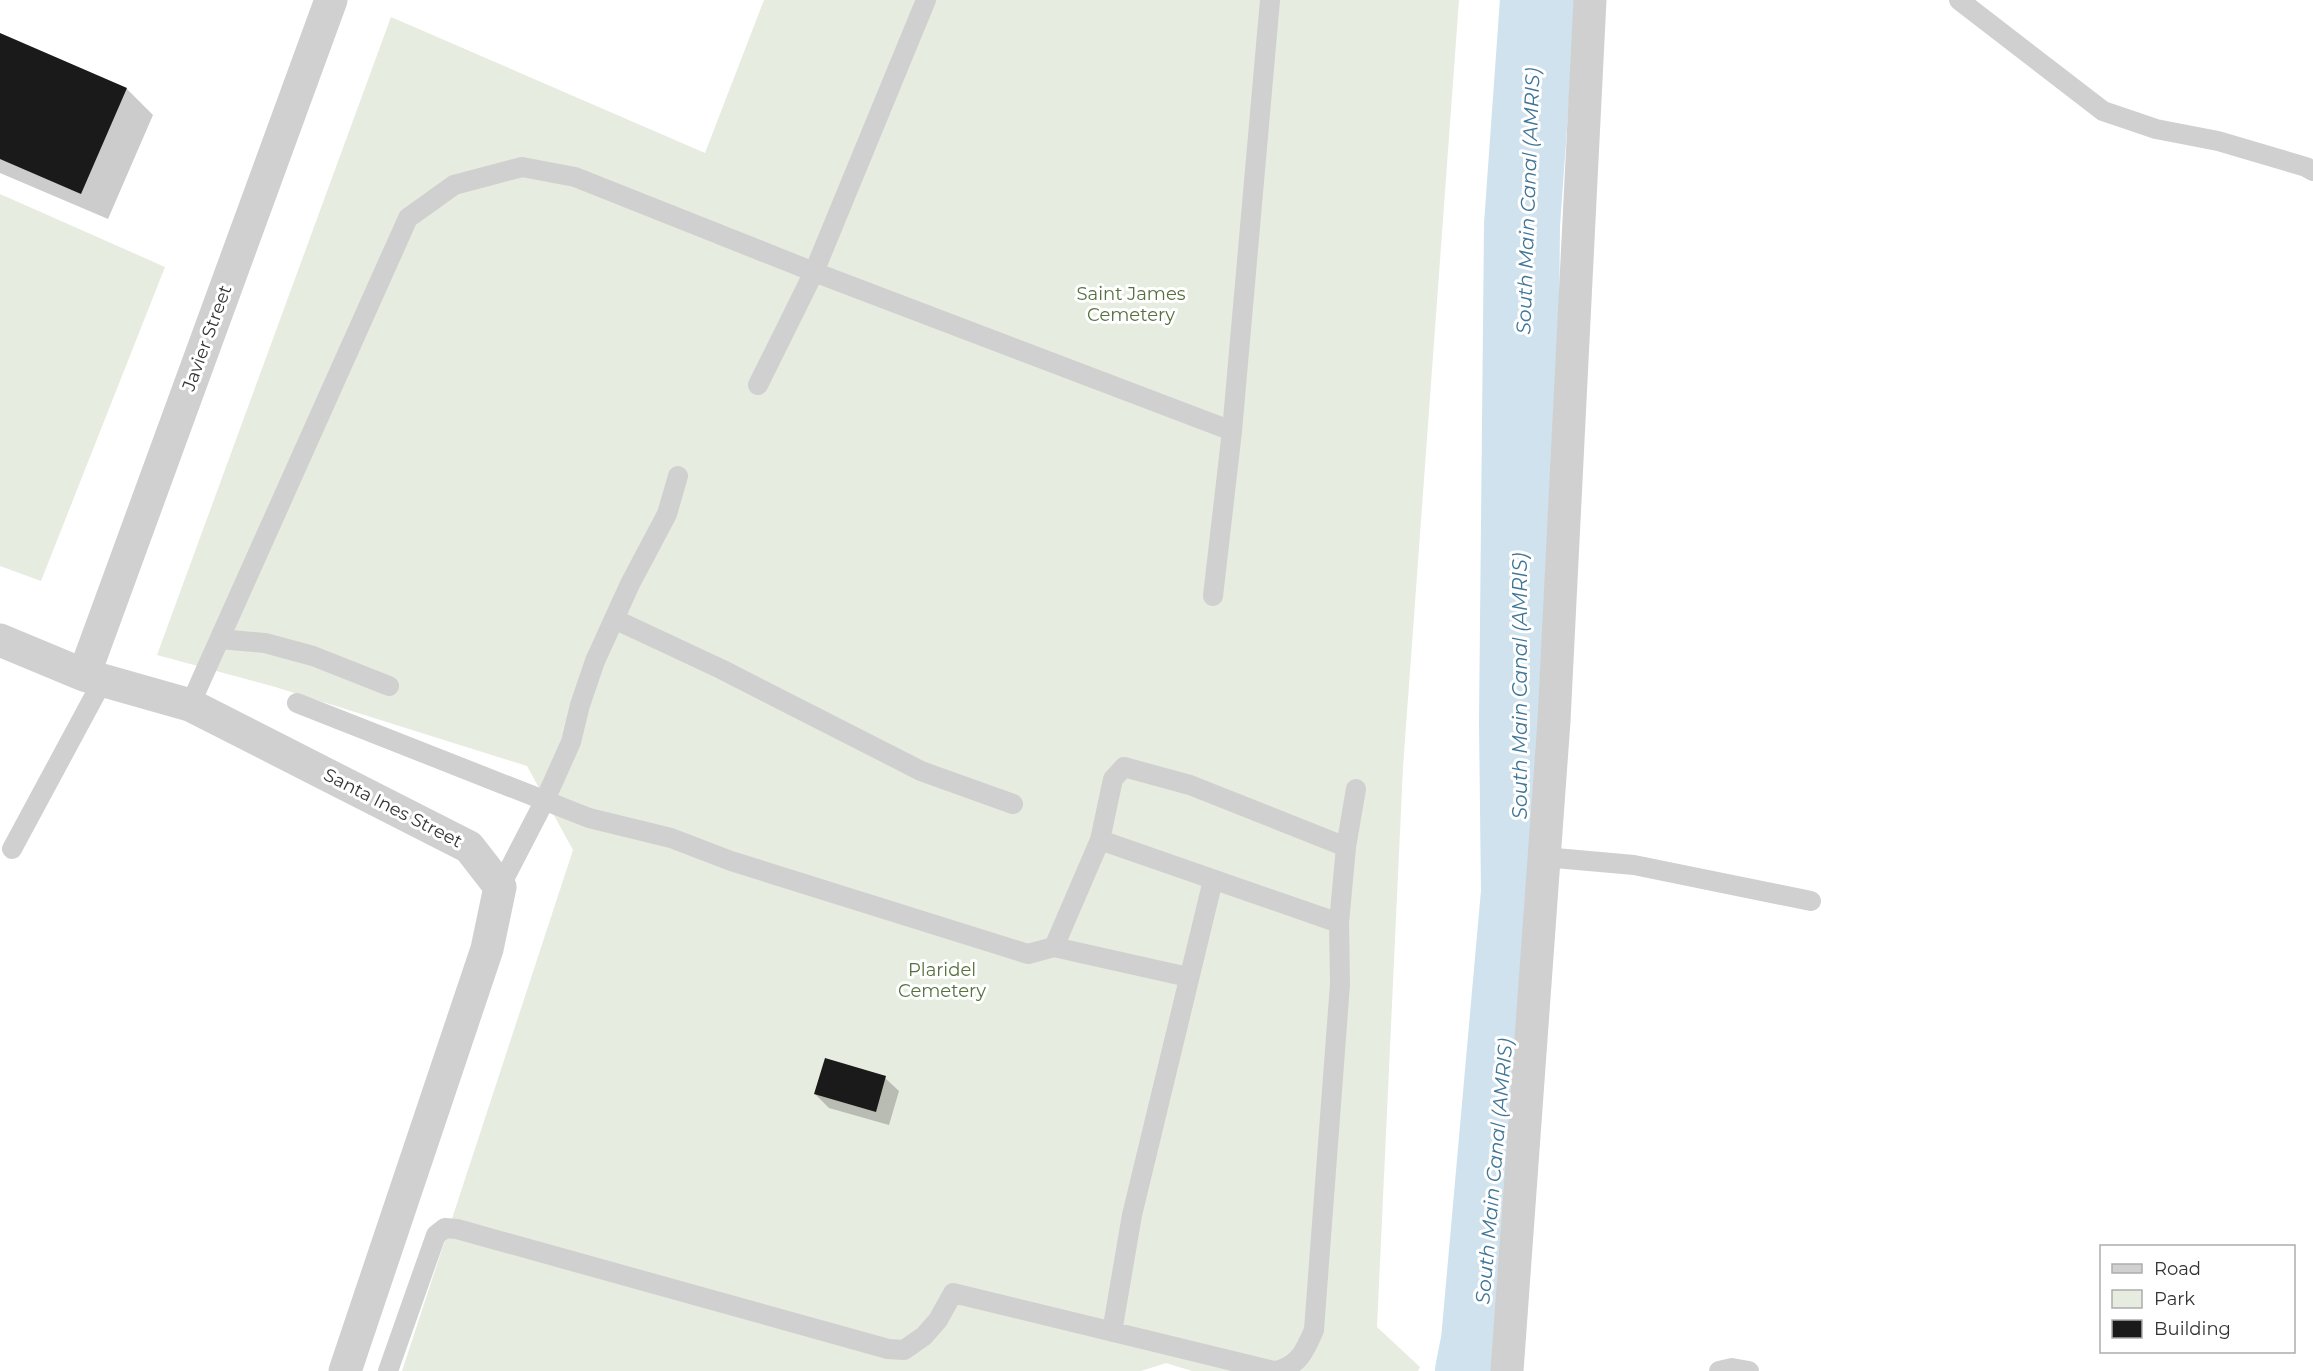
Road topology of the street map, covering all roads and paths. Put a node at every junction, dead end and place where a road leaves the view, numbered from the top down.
1 (331, 0) edge
2 (926, 0) edge
3 (1270, 0) edge
4 (1590, 0) edge
5 (1959, 0) edge
6 (2313, 171) edge
7 (814, 272) junction
8 (758, 385) dead end
9 (1232, 431) junction
10 (678, 476) dead end
11 (1213, 596) dead end
12 (615, 619) junction
13 (220, 639) junction
14 (0, 640) edge
15 (93, 678) junction
16 (389, 686) dead end
17 (297, 703) dead end
18 (190, 705) junction
19 (1356, 789) dead end
20 (545, 800) junction
21 (1013, 804) dead end
22 (1100, 840) junction
23 (1346, 847) junction
24 (12, 849) dead end
25 (1544, 857) junction
26 (1213, 880) junction
27 (500, 887) junction
28 (1811, 901) dead end
29 (1339, 923) junction
30 (1054, 947) junction
31 (1188, 977) junction
32 (1112, 1332) junction
33 (345, 1371) edge
34 (387, 1371) edge
35 (1274, 1371) edge
36 (1507, 1371) edge
37 (1719, 1371) edge
38 (1749, 1371) edge

1 - 15 street, Javier Street
2 - 7 lane
3 - 9 lane
4 - 25 street
5 - 6 lane
7 - 8 lane
7 - 9 lane
7 - 13 lane
9 - 11 lane
10 - 12 lane
12 - 20 lane
12 - 21 lane
13 - 16 lane
13 - 18 lane
14 - 15 street, Santa Ines Street
15 - 18 street, Santa Ines Street
15 - 24 lane
17 - 20 lane
18 - 27 street, Santa Ines Street
19 - 23 lane
20 - 27 lane
20 - 30 lane
22 - 23 lane
22 - 26 lane
22 - 30 lane
23 - 29 lane
25 - 28 lane
25 - 36 street
26 - 29 lane
26 - 31 lane
27 - 33 street
29 - 35 lane
30 - 31 lane
31 - 32 lane
32 - 34 lane
32 - 35 lane
37 - 38 lane

